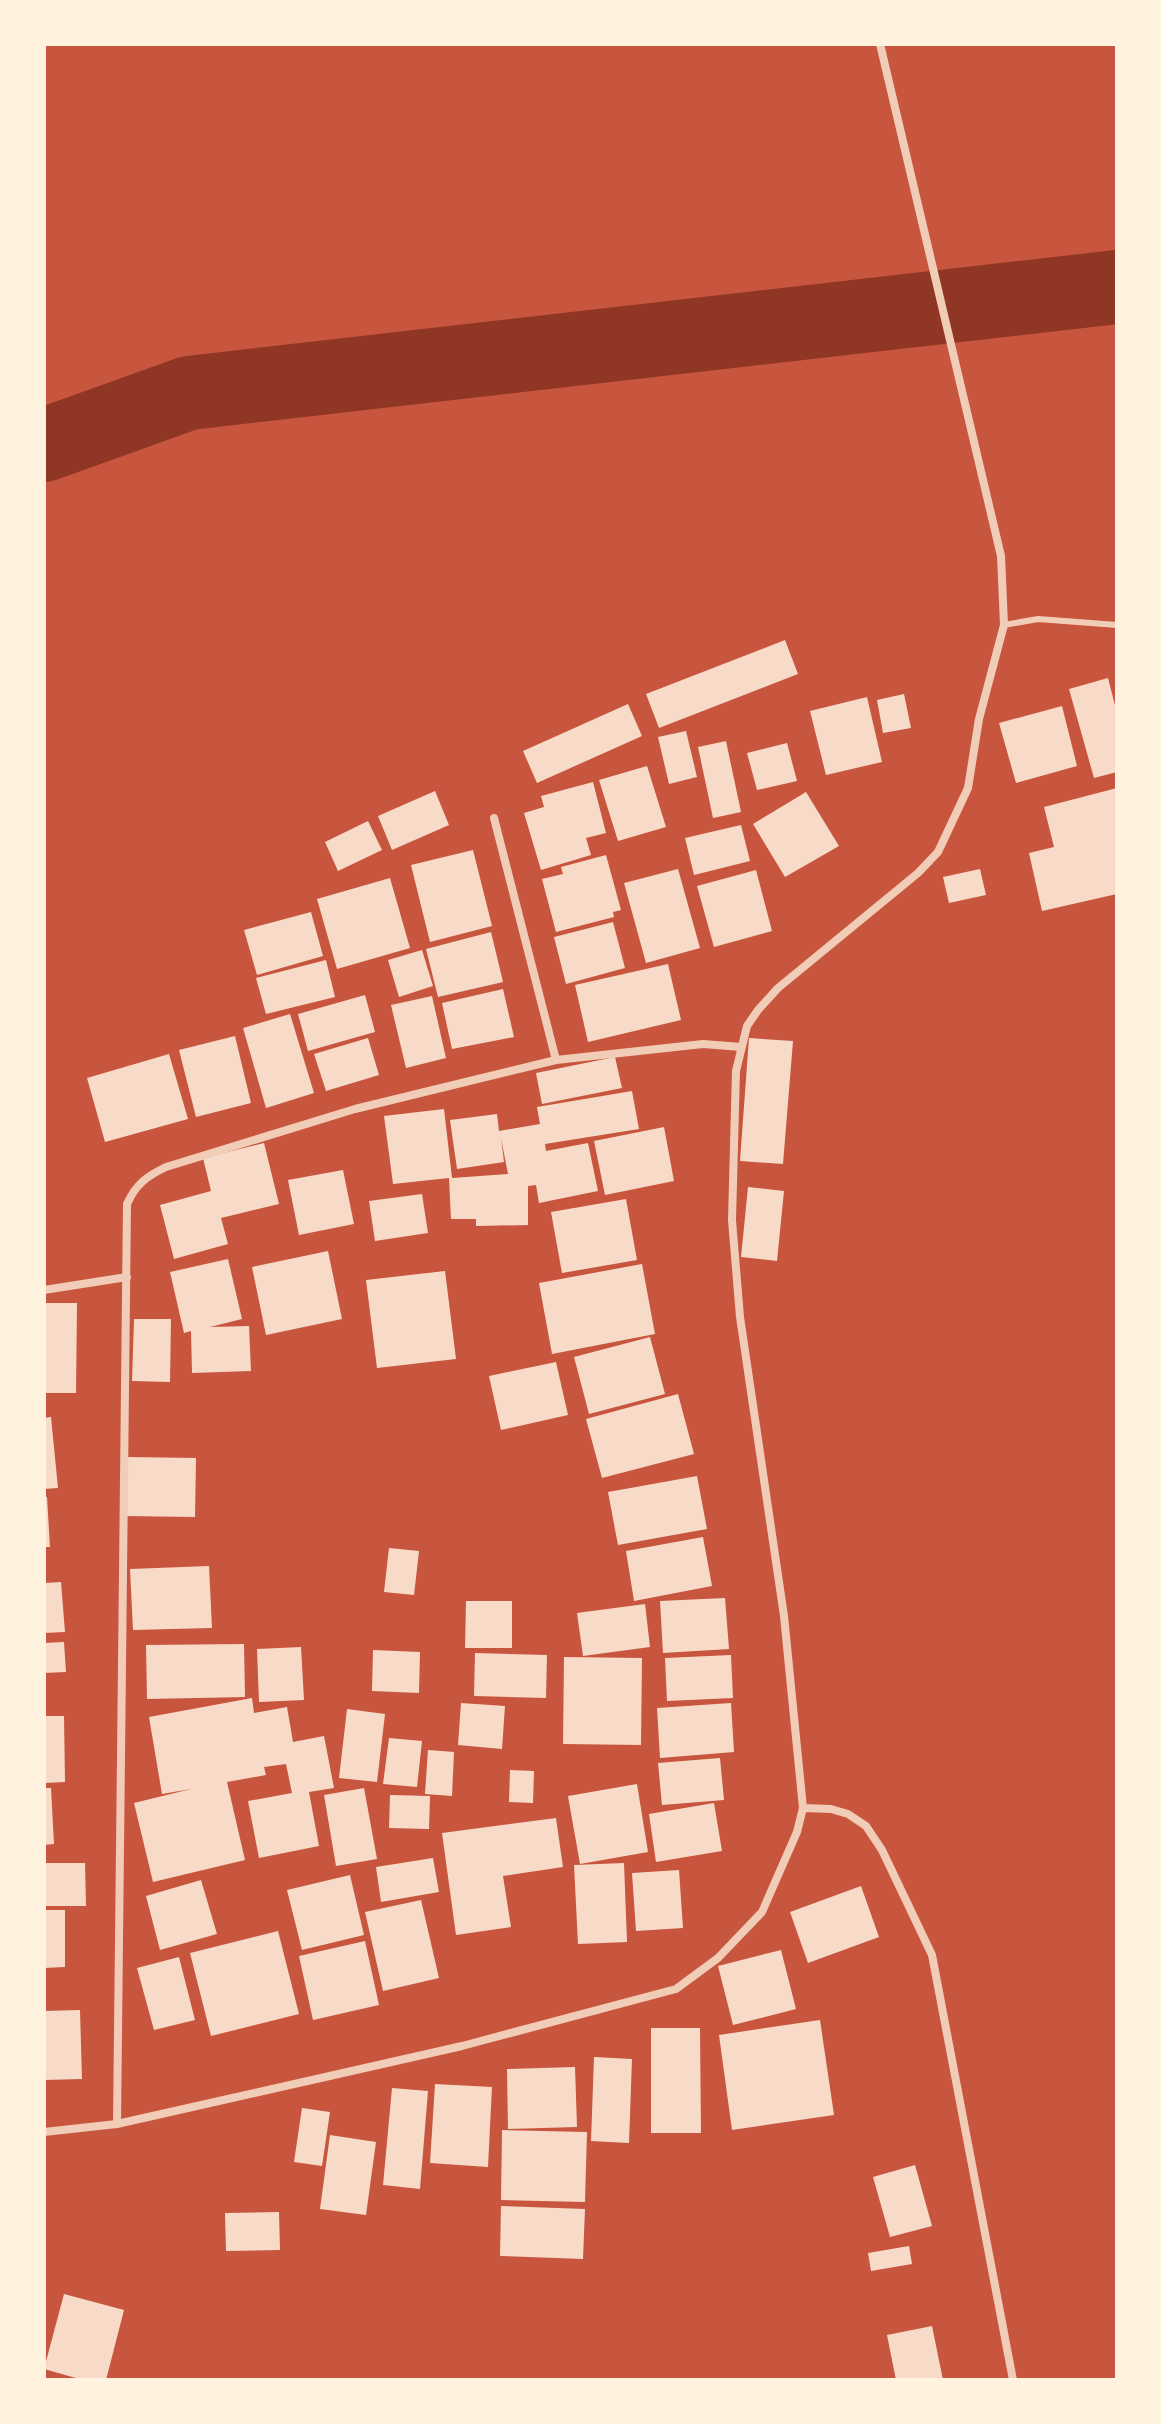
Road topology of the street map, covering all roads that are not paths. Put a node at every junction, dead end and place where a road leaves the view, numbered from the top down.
1 (880, 44) edge
2 (1004, 625) junction
3 (1117, 625) edge
4 (494, 818) dead end
5 (741, 1047) junction
6 (556, 1060) junction
7 (127, 1277) junction
8 (44, 1290) edge
9 (803, 1808) junction
10 (117, 2124) junction
11 (44, 2132) edge
12 (1013, 2380) edge

1 - 2 street
2 - 3 lane
2 - 5 street
4 - 6 street
5 - 6 street
5 - 9 street
6 - 7 street
7 - 8 street
7 - 10 street
9 - 10 street
9 - 12 street
10 - 11 street

